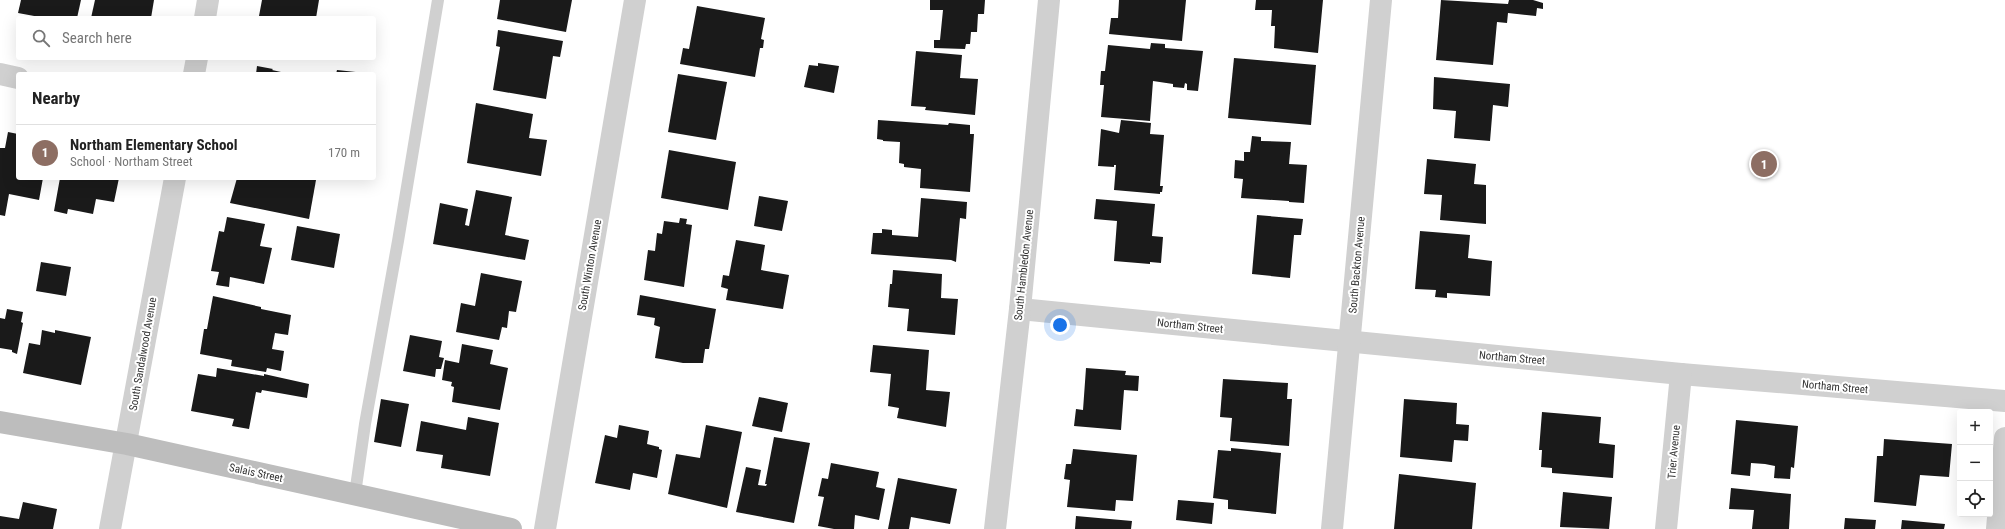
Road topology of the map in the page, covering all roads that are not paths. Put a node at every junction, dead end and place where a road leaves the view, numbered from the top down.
1 (208, 0) edge
2 (438, 0) edge
3 (635, 0) edge
4 (1049, 0) edge
5 (1381, 0) edge
6 (205, 16) edge
7 (197, 60) edge
8 (194, 72) edge
9 (0, 74) edge
10 (16, 78) edge
11 (175, 180) edge
12 (1020, 309) junction
13 (1350, 343) junction
14 (1681, 374) junction
15 (2005, 401) edge
16 (0, 422) edge
17 (2005, 438) edge
18 (126, 444) junction
19 (355, 494) junction
20 (110, 529) edge
21 (511, 529) edge
22 (545, 529) edge
23 (995, 529) edge
24 (1332, 529) edge
25 (1666, 529) edge
26 (1997, 529) edge

1 - 6 street
2 - 19 lane
3 - 22 street, South Winton Avenue
4 - 12 street, South Hambledon Avenue
5 - 13 street, South Backton Avenue
7 - 8 street
9 - 10 street
11 - 18 street, South Sandalwood Avenue
12 - 13 street, Northam Street
12 - 23 street, South Hambledon Avenue
13 - 14 street, Northam Street
13 - 24 street, South Backton Avenue
14 - 15 street, Northam Street
14 - 25 street, Trier Avenue
16 - 18 street, Salais Street
17 - 26 street
18 - 19 street, Salais Street
18 - 20 street, South Sandalwood Avenue
19 - 21 street, Salais Street

